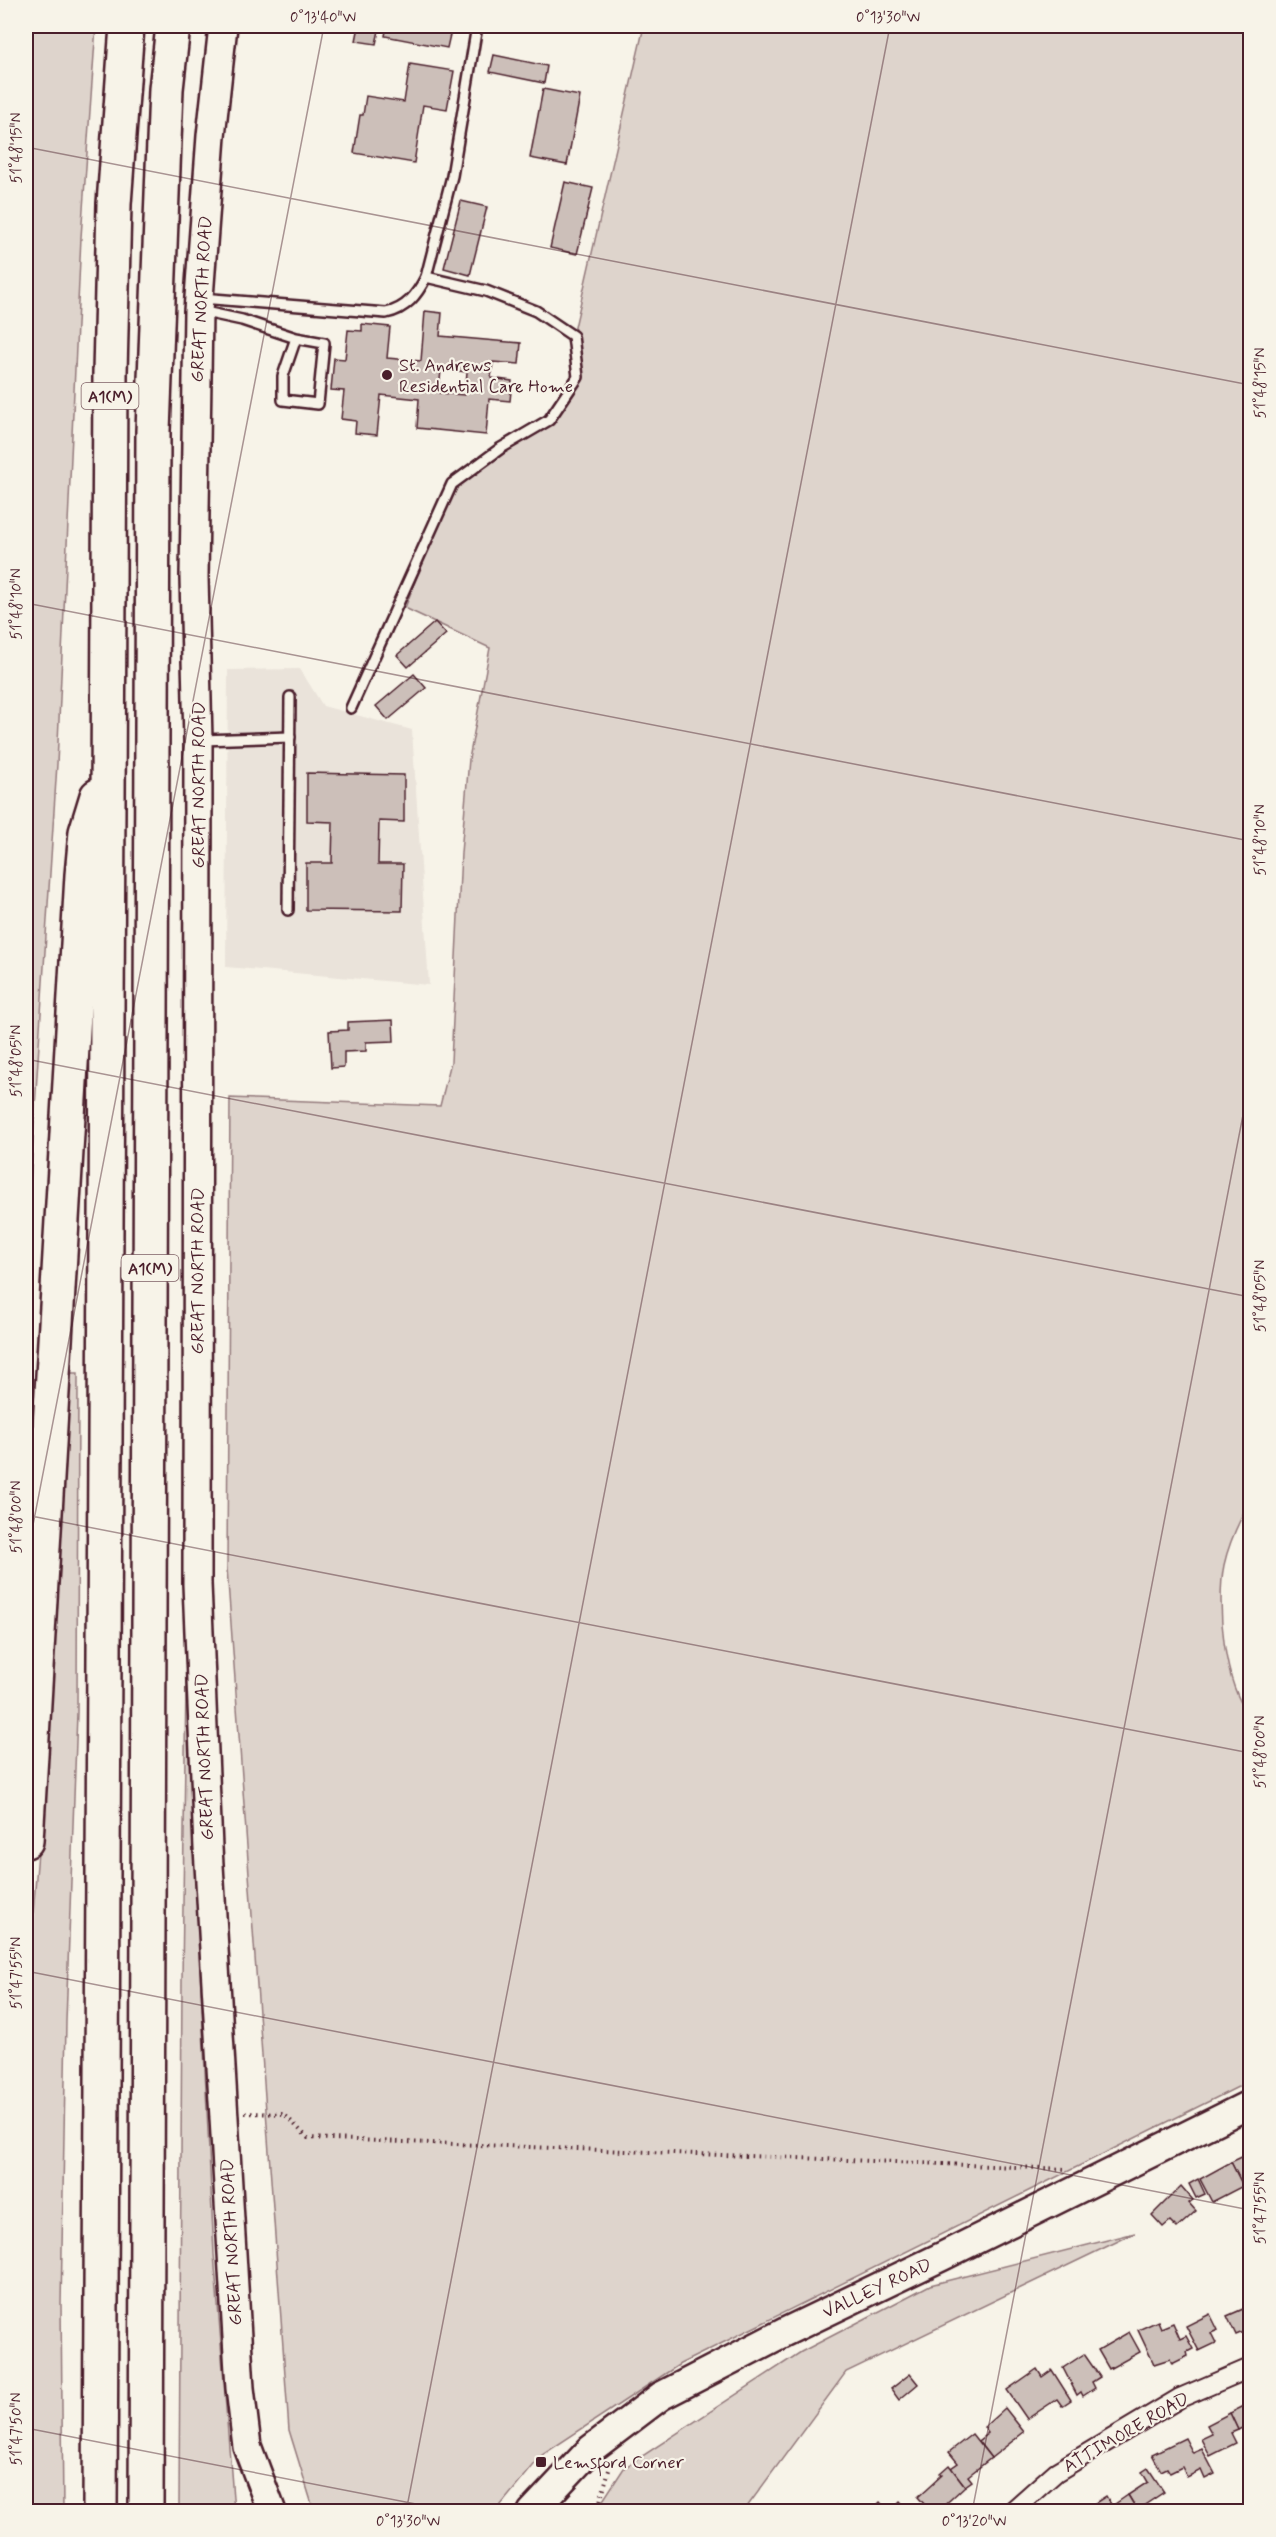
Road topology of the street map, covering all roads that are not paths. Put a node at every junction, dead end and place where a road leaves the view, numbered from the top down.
1 (128, 26) edge
2 (172, 26) edge
3 (223, 26) edge
4 (477, 26) edge
5 (426, 277) junction
6 (198, 304) junction
7 (296, 338) junction
8 (290, 697) dead end
9 (351, 708) dead end
10 (290, 737) junction
11 (198, 741) junction
12 (110, 754) junction
13 (288, 910) dead end
14 (26, 1841) edge
15 (1251, 2104) edge
16 (1251, 2368) edge
17 (100, 2511) edge
18 (146, 2511) edge
19 (272, 2511) edge
20 (532, 2511) edge
21 (1011, 2511) edge

1 - 12 highway, A1(M)
2 - 18 highway, A1(M)
3 - 6 main road, GREAT NORTH ROAD
4 - 5 lane
5 - 6 lane
5 - 9 lane
6 - 7 lane
6 - 11 main road, GREAT NORTH ROAD
7 - 7 lane
8 - 10 lane
10 - 11 lane
10 - 13 lane
11 - 19 main road, GREAT NORTH ROAD
12 - 14 highway, A1(M)
12 - 17 highway, A1(M)
15 - 20 main road, VALLEY ROAD
16 - 21 street, ATTIMORE ROAD

